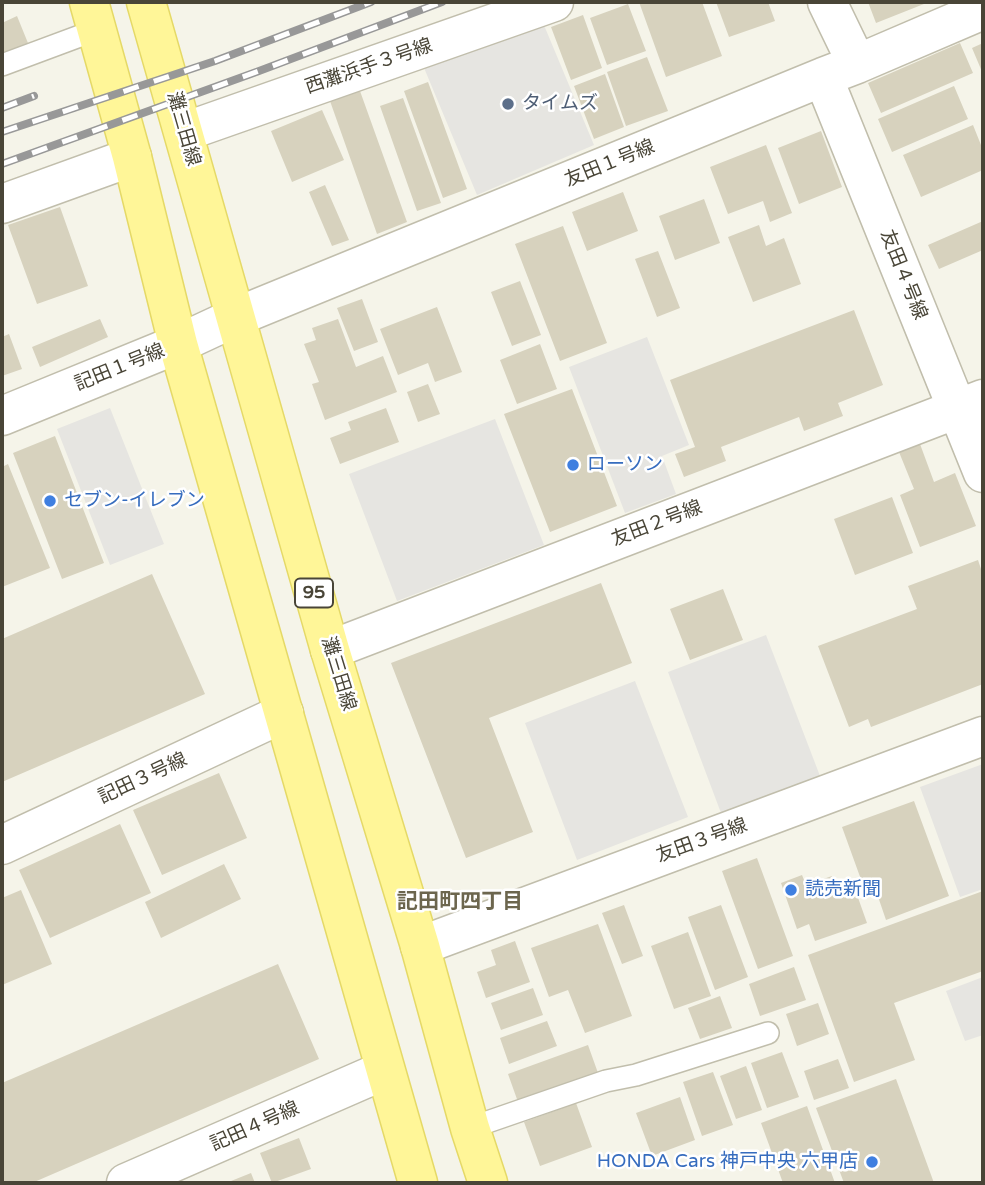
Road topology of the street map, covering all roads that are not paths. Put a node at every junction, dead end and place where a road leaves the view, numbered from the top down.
1 (554, 2) edge
2 (827, 2) edge
3 (154, 5) edge
4 (983, 10) edge
5 (92, 16) edge
6 (2, 65) edge
7 (840, 70) junction
8 (184, 132) junction
9 (132, 157) junction
10 (2, 204) edge
11 (236, 317) junction
12 (178, 344) junction
13 (970, 404) edge
14 (2, 416) edge
15 (983, 473) edge
16 (330, 650) junction
17 (284, 713) junction
18 (983, 736) edge
19 (2, 845) edge
20 (420, 946) junction
21 (768, 1033) dead end
22 (385, 1070) junction
23 (470, 1128) junction
24 (126, 1183) edge
25 (418, 1183) edge
26 (488, 1183) edge

1 - 8 street, 西灘浜手３号線
2 - 7 street, 友田４号線
3 - 8 main road, 灘三田線 / 95
4 - 7 street, 友田１号線
5 - 6 lane
5 - 9 main road
7 - 11 street, 友田１号線
7 - 13 street, 友田４号線
8 - 11 main road, 灘三田線 / 95
9 - 10 street
9 - 12 main road
11 - 12 street, 記田１号線
11 - 16 main road, 灘三田線 / 95
12 - 14 street, 記田１号線
12 - 17 main road
13 - 15 street, 友田４号線
13 - 16 street, 友田２号線
16 - 20 main road, 灘三田線 / 95
17 - 19 street, 記田３号線
17 - 22 main road
18 - 20 street, 友田３号線
20 - 23 main road, 灘三田線 / 95
21 - 23 lane
22 - 24 street, 記田４号線
22 - 25 main road
23 - 26 main road, 灘三田線 / 95

